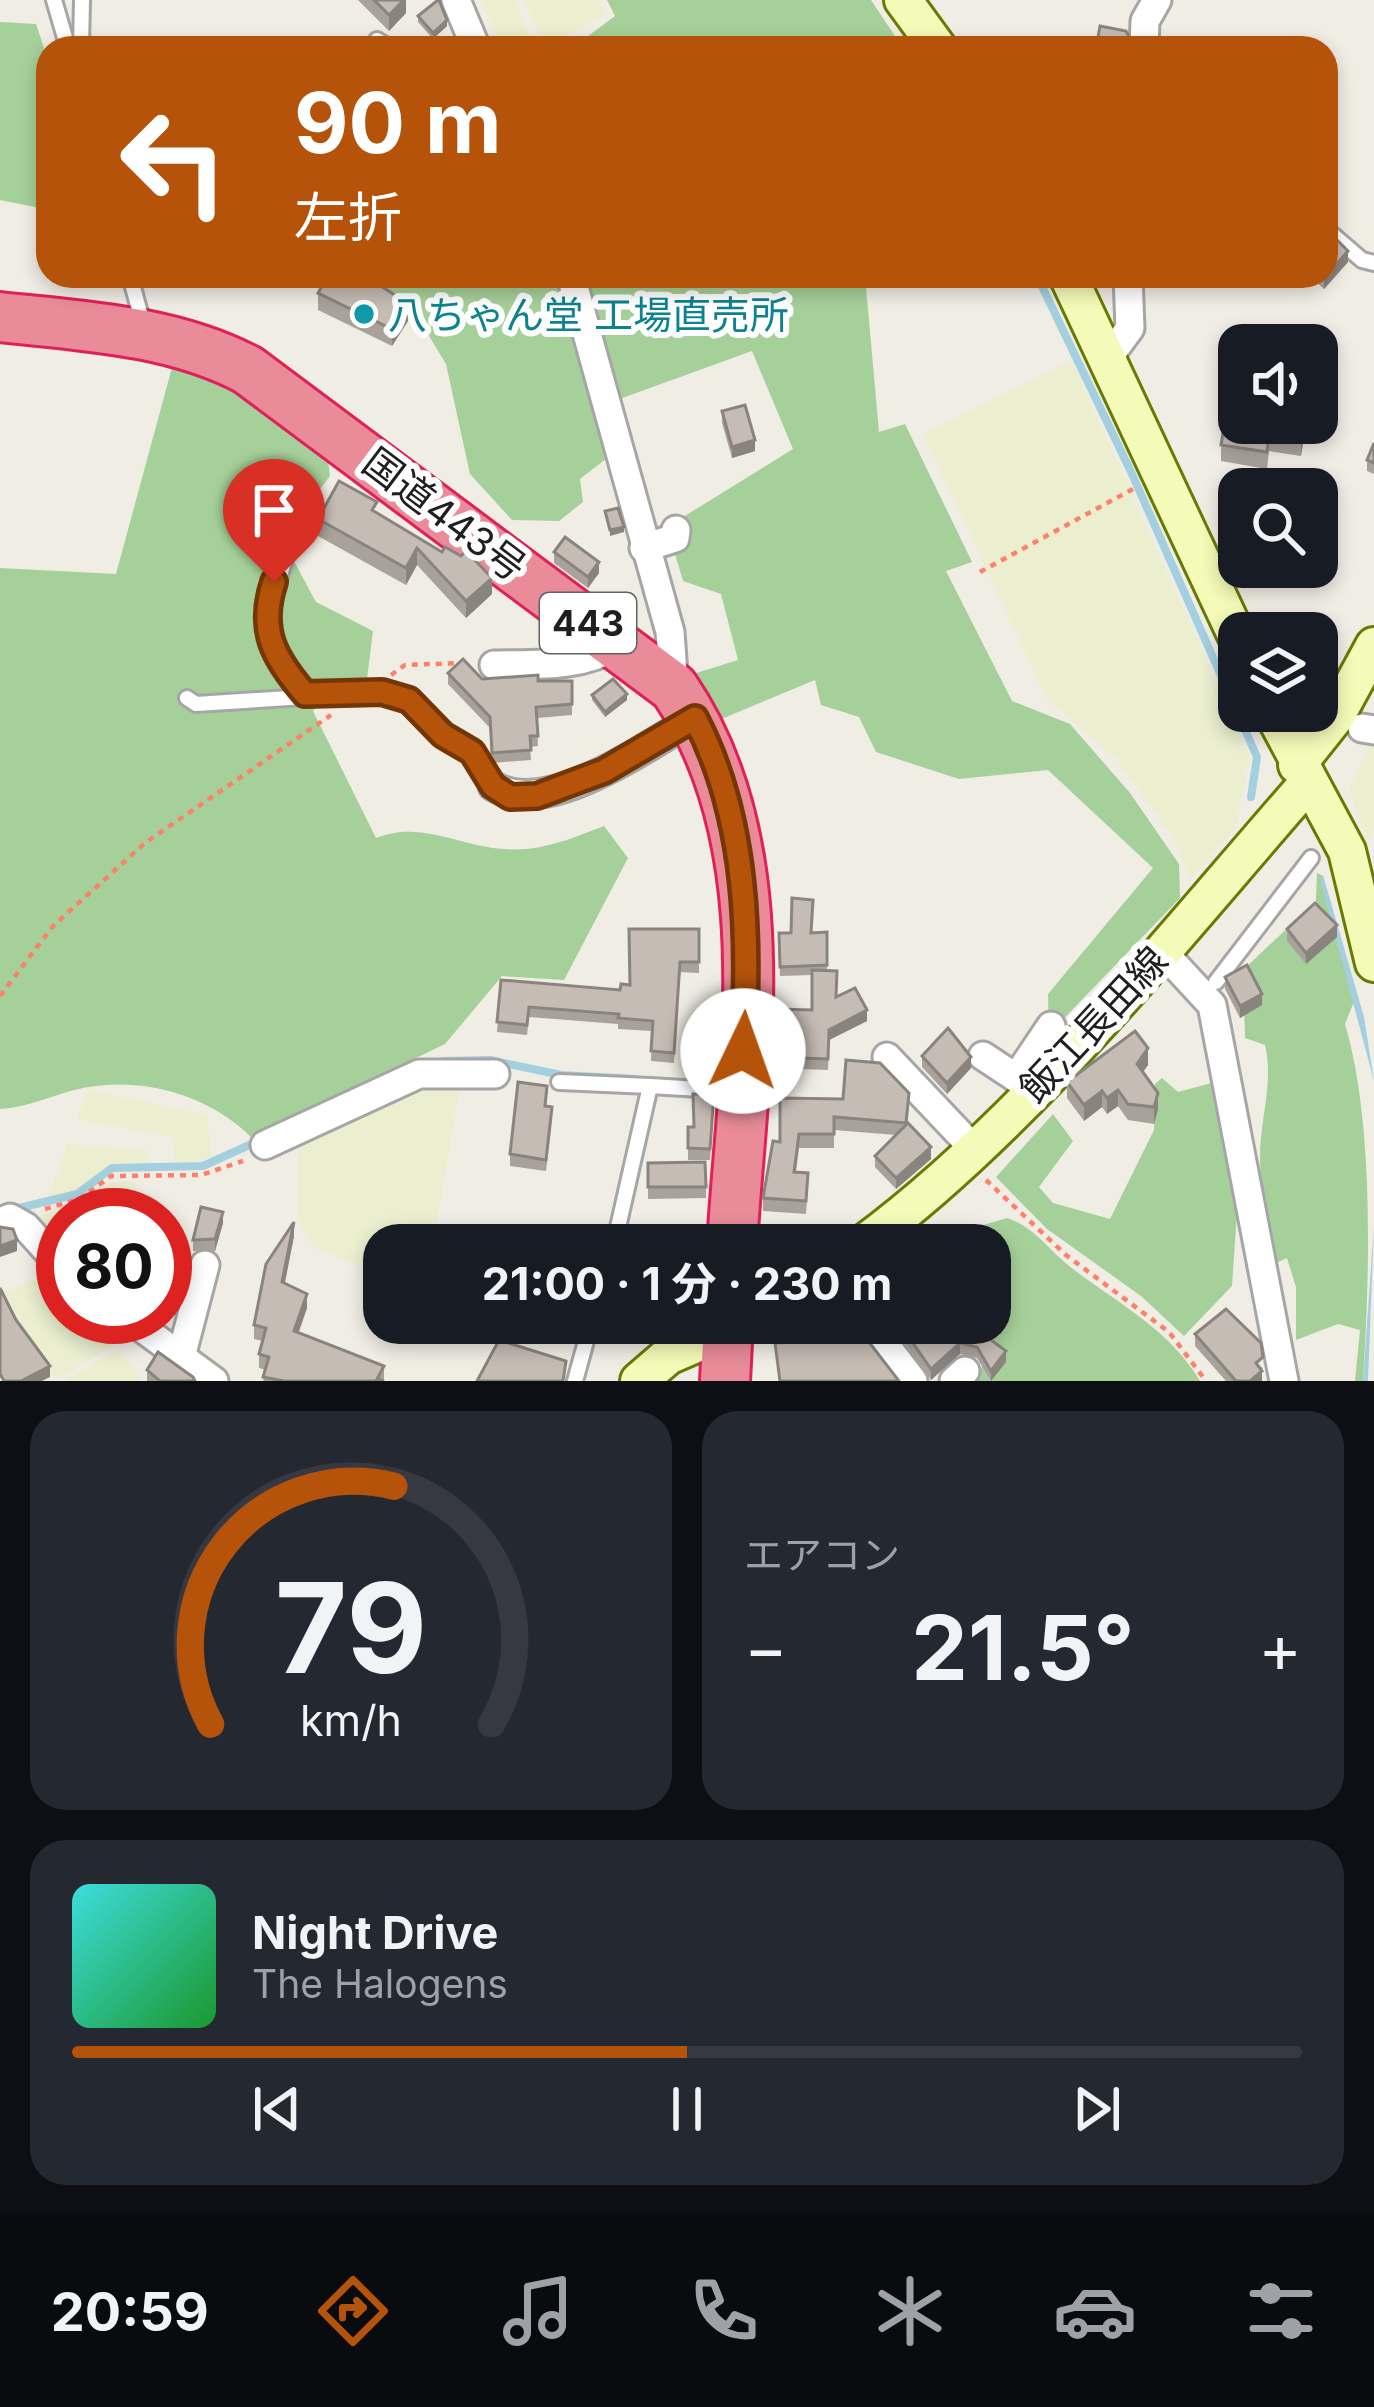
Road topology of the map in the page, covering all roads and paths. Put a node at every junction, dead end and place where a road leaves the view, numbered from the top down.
1 (53, 0) edge
2 (82, 0) edge
3 (903, 0) edge
4 (1157, 0) edge
5 (453, 4) edge
6 (64, 36) edge
7 (81, 36) edge
8 (470, 36) edge
9 (929, 36) edge
10 (1144, 36) edge
11 (1338, 239) edge
12 (1374, 263) edge
13 (133, 288) edge
14 (574, 288) edge
15 (1074, 288) edge
16 (1128, 288) edge
17 (0, 317) edge
18 (146, 334) junction
19 (1108, 358) junction
20 (1145, 483) dead end
21 (676, 530) dead end
22 (644, 548) junction
23 (286, 556) dead end
24 (980, 572) dead end
25 (1226, 612) edge
26 (617, 645) junction
27 (1374, 646) edge
28 (494, 664) joint
29 (305, 694) junction
30 (362, 694) junction
31 (187, 698) dead end
32 (684, 703) junction
33 (1282, 732) edge
34 (1302, 775) junction
35 (493, 786) joint
36 (1311, 858) dead end
37 (1162, 951) junction
38 (1374, 963) edge
39 (1216, 982) dead end
40 (0, 997) edge
41 (1051, 1026) dead end
42 (983, 1056) dead end
43 (887, 1057) dead end
44 (495, 1075) dead end
45 (559, 1082) dead end
46 (1024, 1084) junction
47 (650, 1086) junction
48 (741, 1091) junction
49 (265, 1145) joint
50 (970, 1155) junction
51 (5, 1220) edge
52 (619, 1224) edge
53 (733, 1224) edge
54 (887, 1224) edge
55 (36, 1238) edge
56 (205, 1265) dead end
57 (164, 1344) edge
58 (585, 1344) edge
59 (715, 1344) edge
60 (885, 1344) edge
61 (182, 1357) junction
62 (214, 1381) edge
63 (575, 1381) edge
64 (639, 1381) edge
65 (913, 1381) edge
66 (1206, 1381) edge
67 (1284, 1381) edge

1 - 6 lane
2 - 7 lane
3 - 9 main road
4 - 10 street
5 - 8 street
11 - 12 lane
13 - 18 lane
14 - 22 street
15 - 19 main road
16 - 19 street
17 - 18 highway, 国道443号 / 443
18 - 26 highway, 国道443号 / 443
19 - 25 main road
20 - 24 path
21 - 22 street
22 - 32 street
23 - 29 lane
26 - 28 street
26 - 32 highway, 国道443号 / 443
27 - 34 main road, 飯江長田線
28 - 30 path
29 - 30 lane
29 - 31 lane
30 - 35 lane
30 - 40 path
32 - 35 street
32 - 48 highway
33 - 34 main road
34 - 37 main road, 飯江長田線
34 - 38 main road
36 - 39 lane
37 - 46 main road, 飯江長田線
37 - 67 street
41 - 46 street
42 - 46 street
43 - 50 street
44 - 49 street
45 - 47 lane
46 - 50 main road, 飯江長田線
47 - 48 lane
47 - 52 lane
48 - 53 highway
49 - 51 path
50 - 54 main road, 飯江長田線
50 - 66 path
51 - 55 street
56 - 61 street
57 - 61 street
58 - 63 lane
59 - 64 main road
60 - 65 street
61 - 62 street

